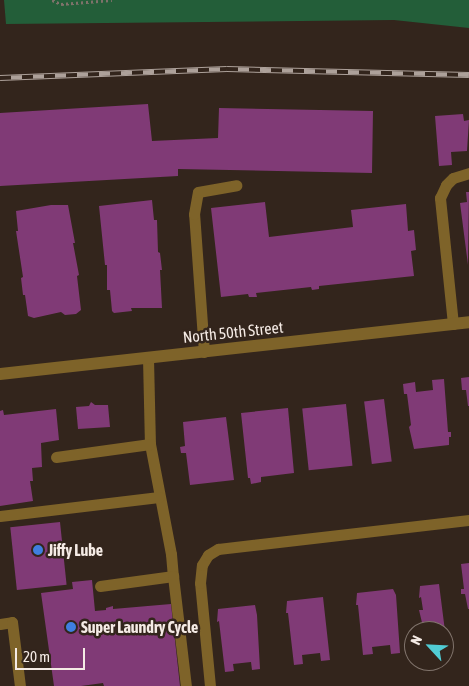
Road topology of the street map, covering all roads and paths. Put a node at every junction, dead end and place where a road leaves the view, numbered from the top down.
1 (52, 0) edge
2 (112, 0) edge
3 (469, 173) edge
4 (236, 185) dead end
5 (469, 322) edge
6 (453, 324) junction
7 (204, 352) junction
8 (148, 358) junction
9 (0, 374) edge
10 (150, 444) junction
11 (56, 457) dead end
12 (159, 497) junction
13 (0, 516) edge
14 (469, 520) edge
15 (173, 576) junction
16 (100, 586) dead end
17 (0, 624) edge
18 (20, 686) edge
19 (186, 686) edge
20 (210, 686) edge

1 - 2 path
3 - 6 lane
4 - 7 lane
5 - 6 street, North 50th Street
6 - 7 street, North 50th Street
7 - 8 street, North 50th Street
8 - 9 street, North 50th Street
8 - 10 lane
10 - 11 lane
10 - 12 lane
12 - 13 lane
12 - 15 lane
14 - 20 lane
15 - 16 lane
15 - 19 lane
17 - 18 lane

